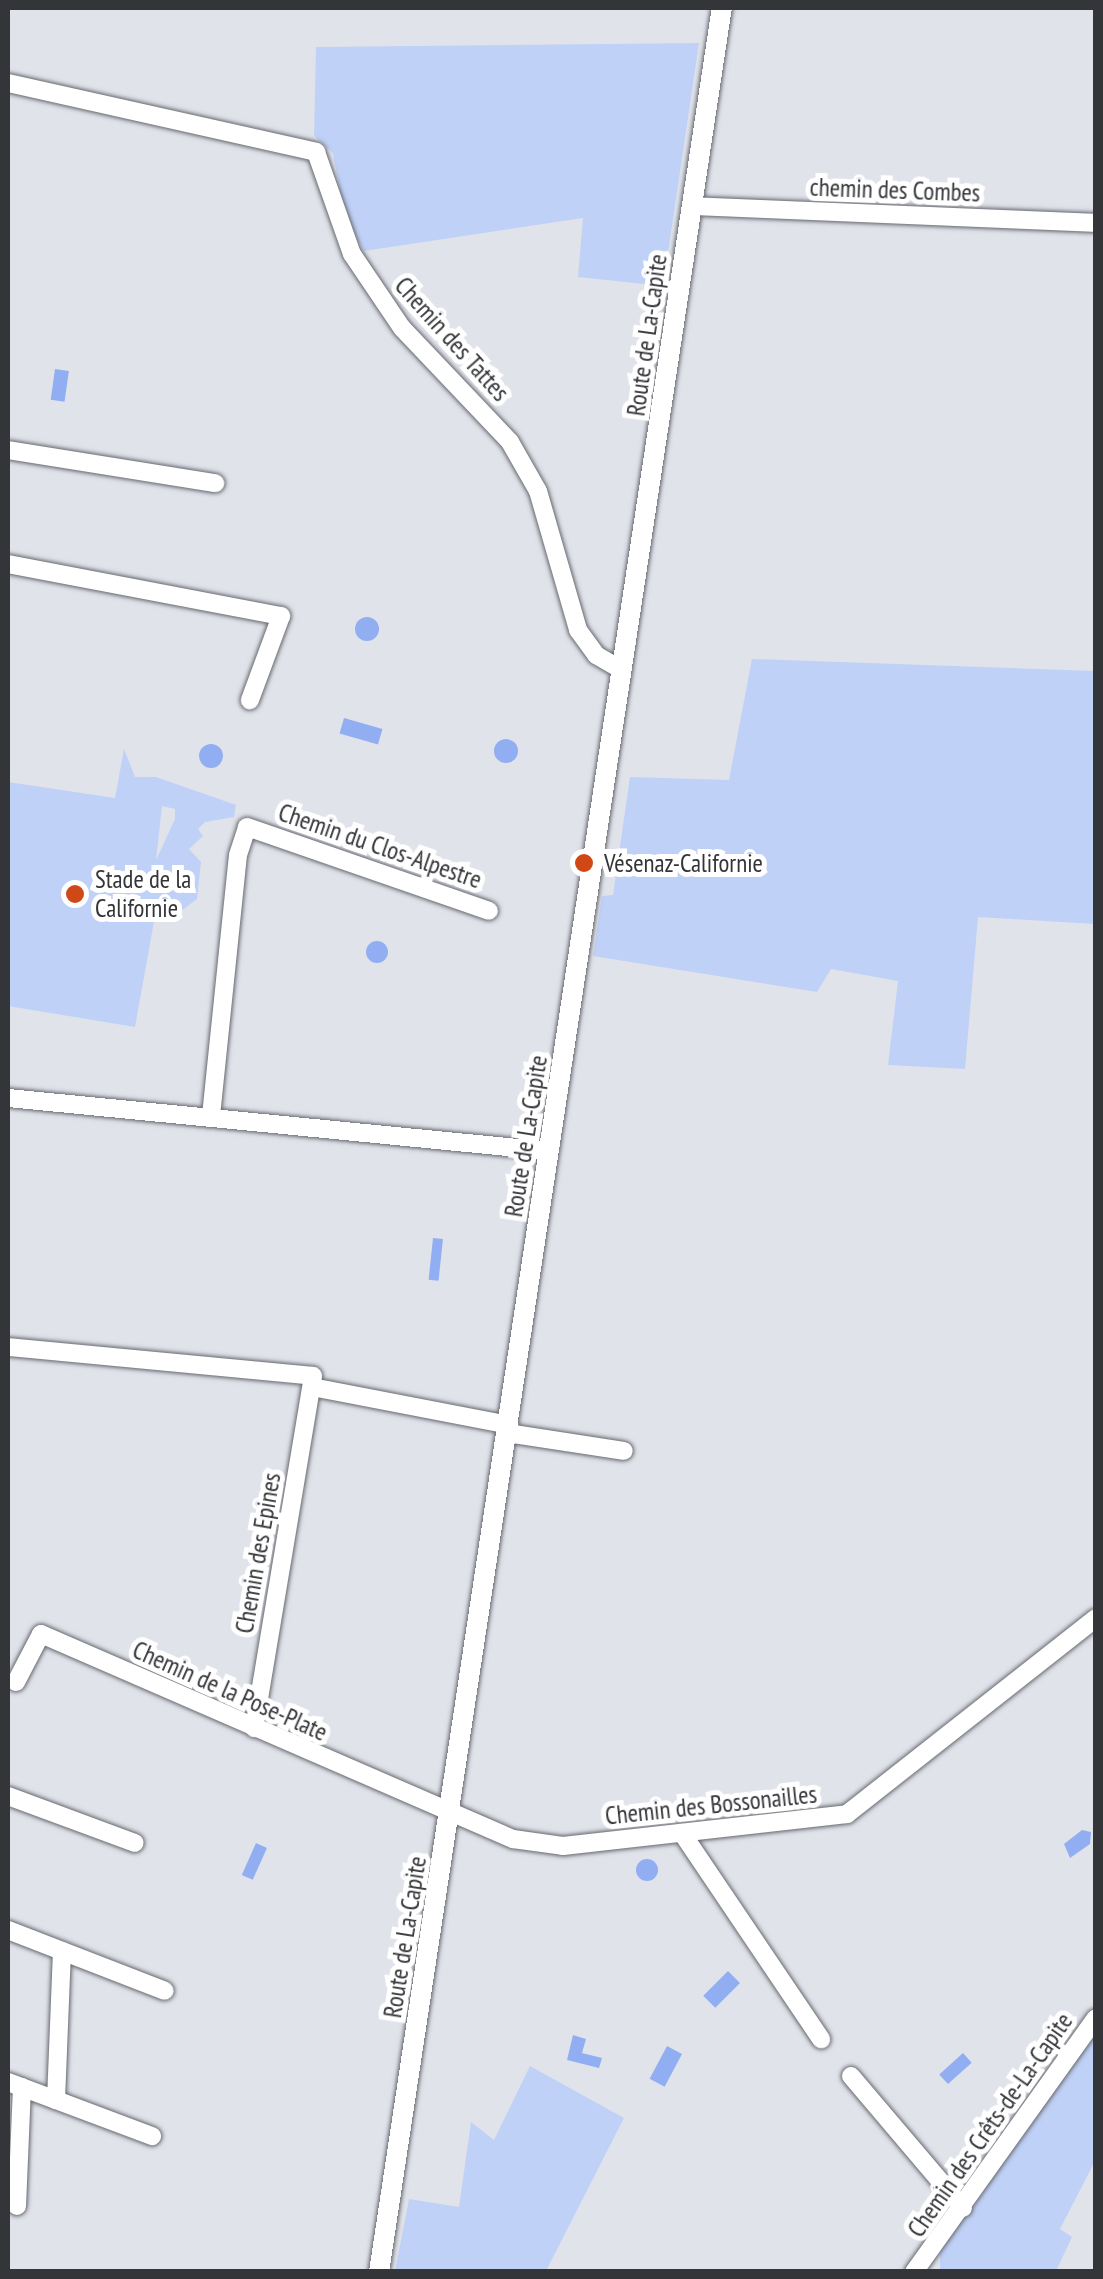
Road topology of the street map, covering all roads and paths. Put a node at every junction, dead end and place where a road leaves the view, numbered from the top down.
1 (722, 8) edge
2 (8, 83) edge
3 (692, 206) junction
4 (1096, 223) edge
5 (8, 450) edge
6 (215, 484) dead end
7 (8, 564) edge
8 (622, 670) junction
9 (250, 700) dead end
10 (489, 911) dead end
11 (8, 1098) edge
12 (212, 1116) junction
13 (549, 1151) junction
14 (8, 1347) edge
15 (312, 1387) junction
16 (508, 1429) junction
17 (624, 1451) dead end
18 (1096, 1618) edge
19 (16, 1682) dead end
20 (254, 1728) junction
21 (8, 1796) edge
22 (450, 1813) junction
23 (682, 1833) junction
24 (136, 1843) dead end
25 (8, 1930) edge
26 (62, 1951) junction
27 (165, 1991) dead end
28 (1096, 2018) edge
29 (821, 2039) dead end
30 (851, 2076) dead end
31 (15, 2085) edge
32 (56, 2100) junction
33 (152, 2136) dead end
34 (17, 2206) dead end
35 (963, 2208) junction
36 (923, 2268) edge
37 (379, 2272) edge

1 - 3 street, Route de La-Capite
2 - 8 street, Chemin des Tattes
3 - 4 street, chemin des Combes
3 - 8 street, Route de La-Capite
5 - 6 street
7 - 9 street
8 - 13 street, Route de La-Capite
10 - 12 street, Chemin du Clos-Alpestre
11 - 12 street
12 - 13 street
13 - 16 street, Route de La-Capite
14 - 15 street
15 - 16 street
15 - 20 street, Chemin des Epines
16 - 17 street
16 - 22 street, Route de La-Capite
18 - 23 street, Chemin des Bossonailles
19 - 20 street, Chemin de la Pose-Plate
20 - 22 street, Chemin de la Pose-Plate
21 - 24 street
22 - 23 street, Chemin des Bossonailles
22 - 37 street, Route de La-Capite
23 - 29 street
25 - 26 street
26 - 27 street
26 - 32 street
28 - 35 street, Chemin des Crêts-de-La-Capite
30 - 35 street
31 - 32 street
31 - 34 street
32 - 33 street
35 - 36 street, Chemin des Crêts-de-La-Capite

